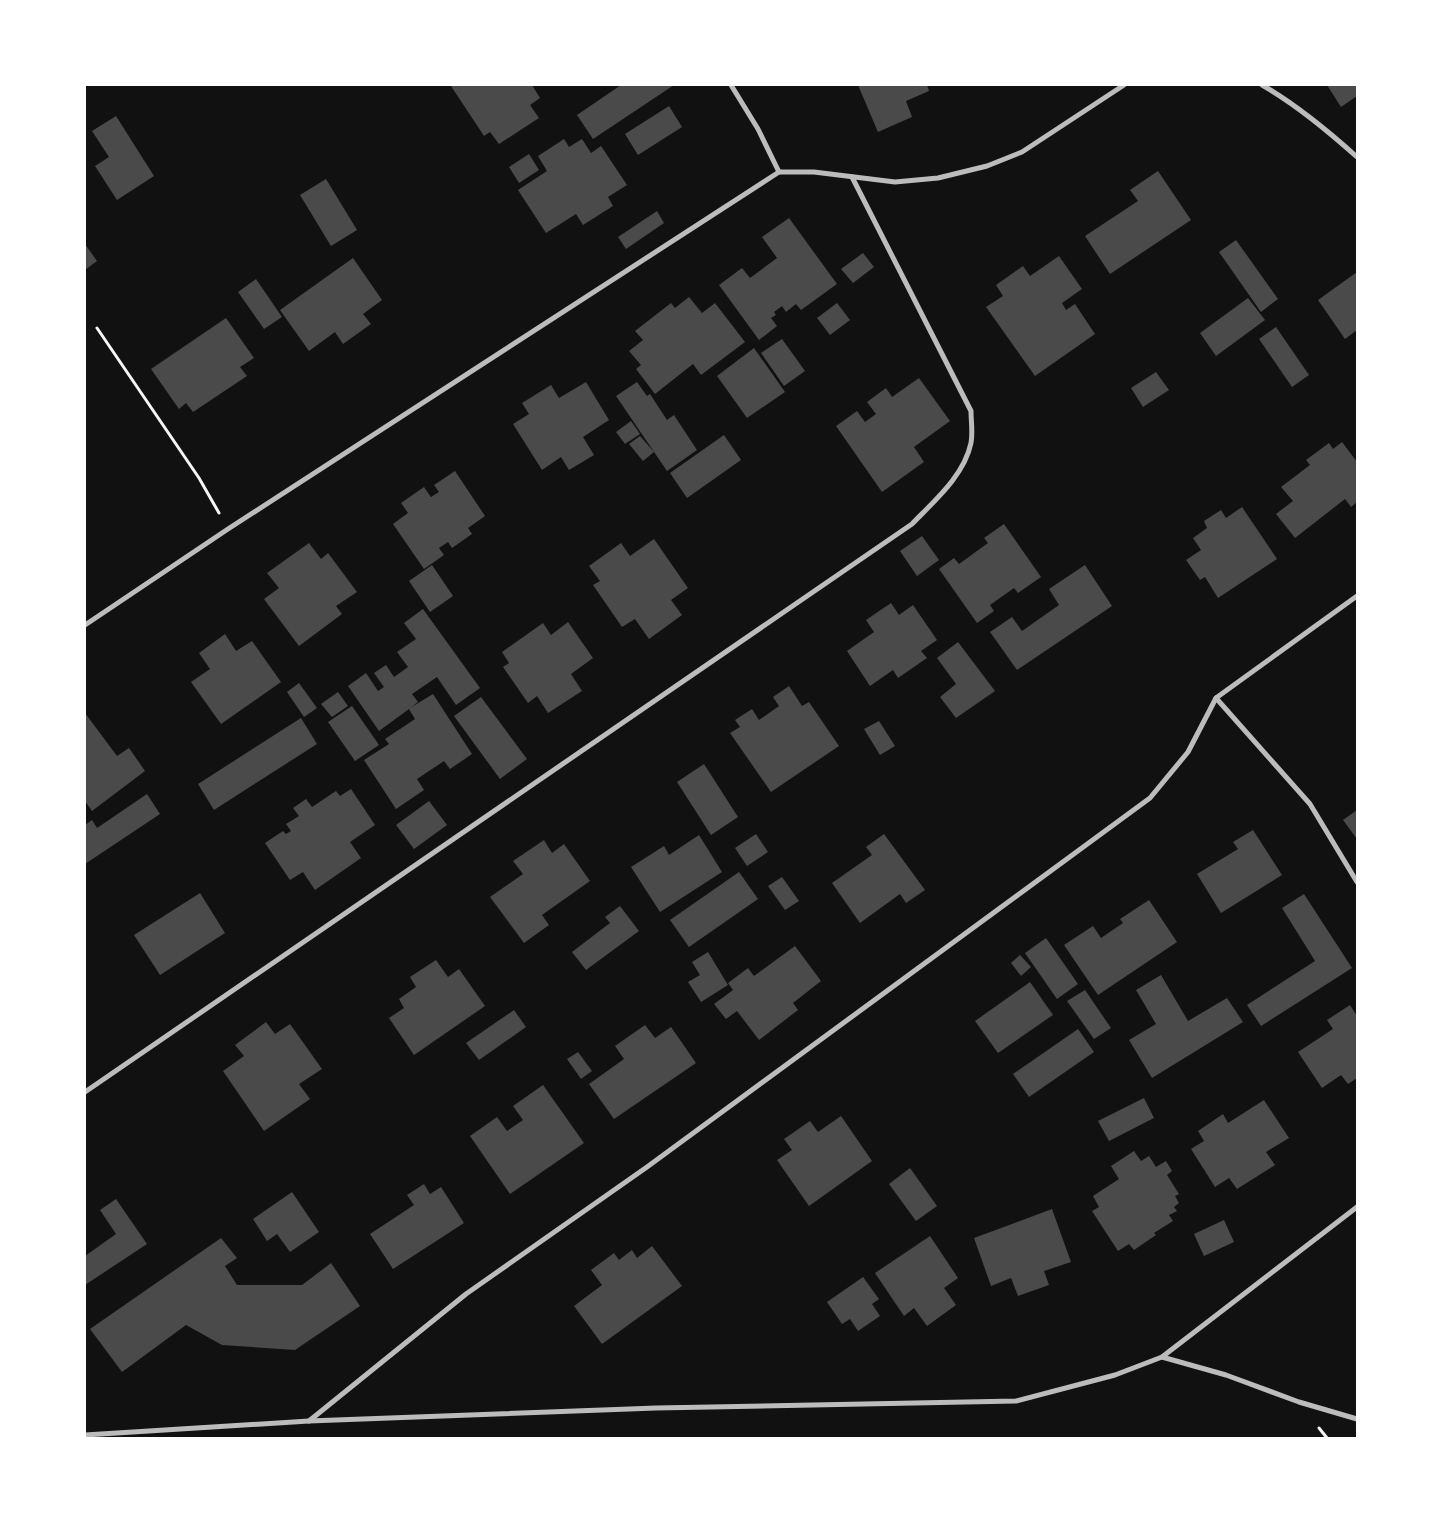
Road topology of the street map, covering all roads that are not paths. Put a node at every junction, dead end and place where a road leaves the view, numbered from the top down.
1 (731, 85) edge
2 (1124, 85) edge
3 (1262, 85) edge
4 (1357, 157) edge
5 (779, 172) junction
6 (852, 177) junction
7 (1357, 596) edge
8 (85, 625) edge
9 (1216, 698) junction
10 (1357, 882) edge
11 (85, 1092) edge
12 (1357, 1207) edge
13 (1162, 1357) junction
14 (1357, 1420) edge
15 (309, 1421) junction
16 (85, 1435) edge

1 - 5 street
2 - 6 street
3 - 4 street
5 - 6 street
5 - 8 street
6 - 11 street
7 - 9 street
9 - 10 street
9 - 15 street
12 - 13 street
13 - 14 street
13 - 15 street
15 - 16 street

